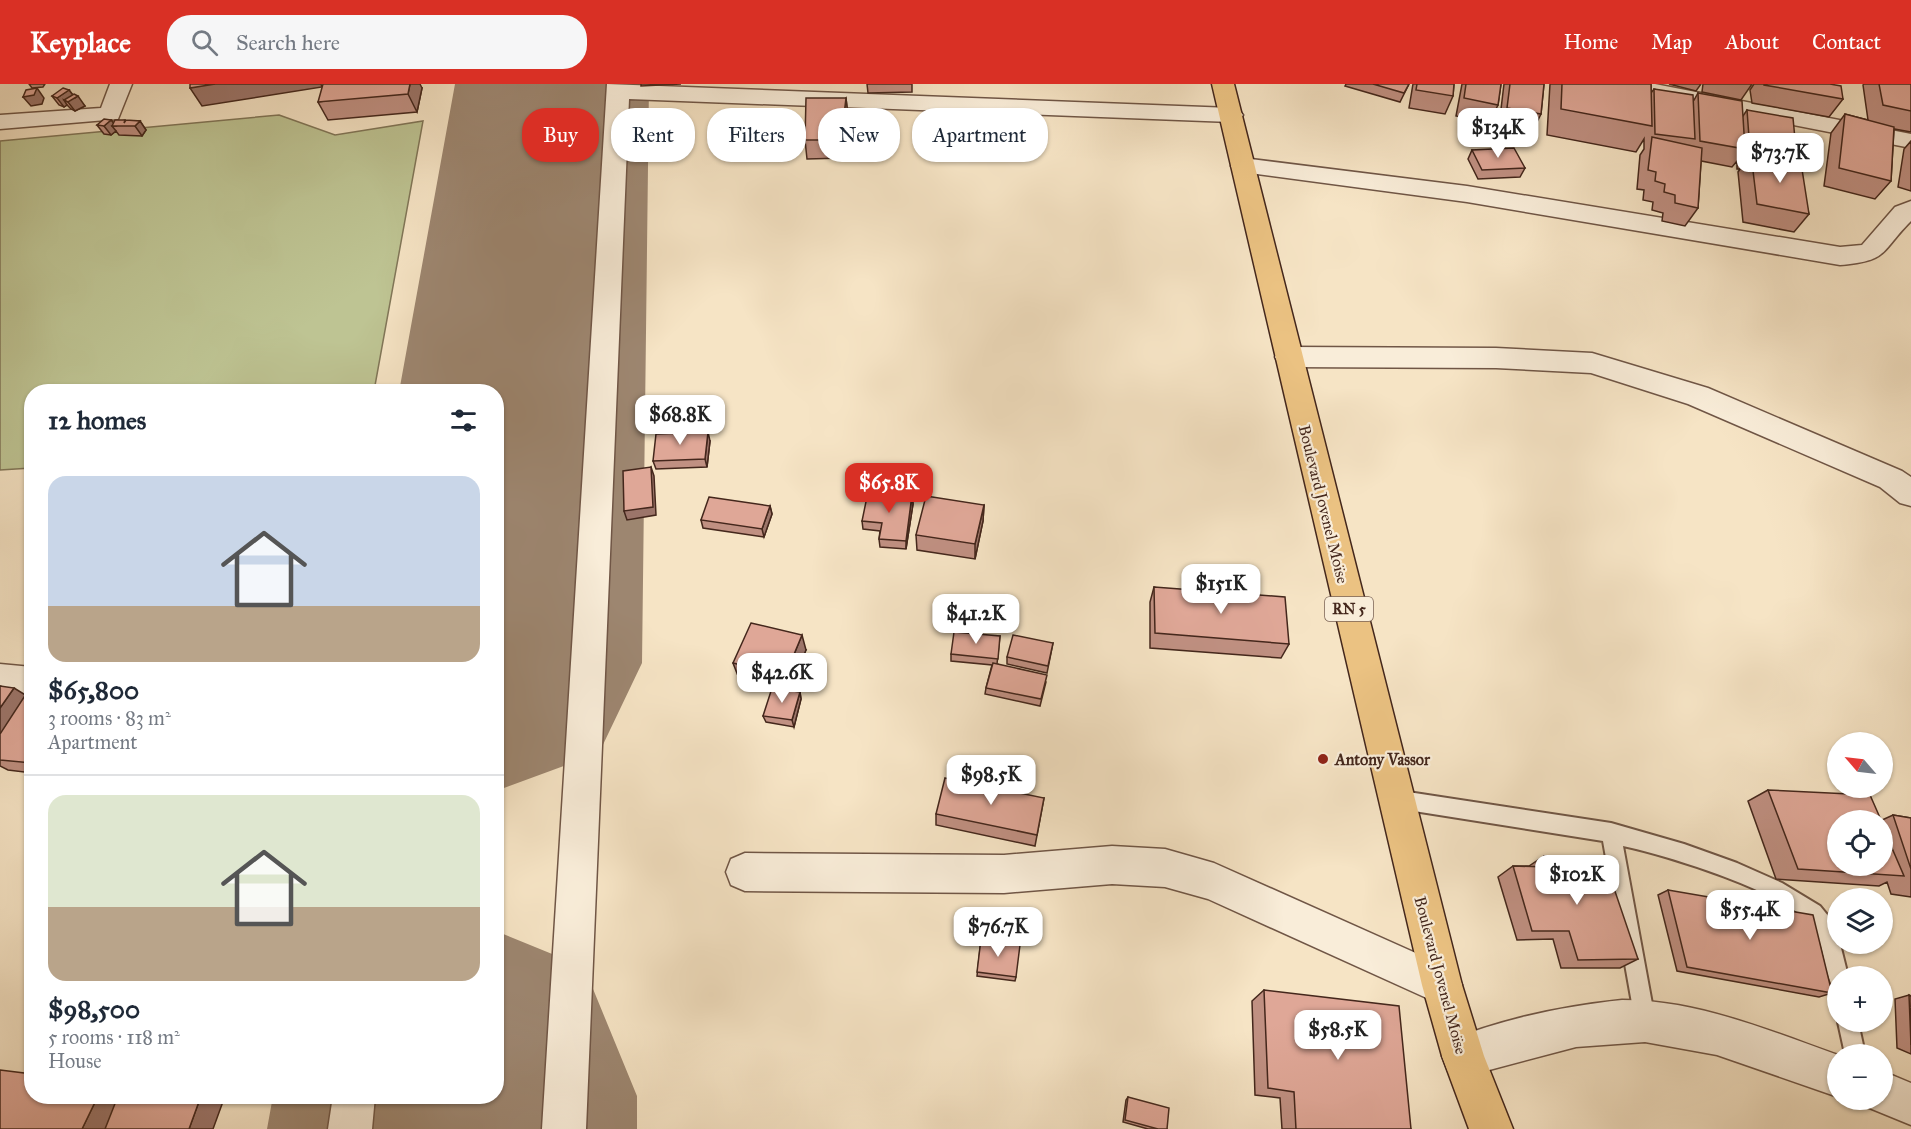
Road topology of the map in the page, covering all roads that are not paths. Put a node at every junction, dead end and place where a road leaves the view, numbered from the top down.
1 (122, 84) edge
2 (1223, 84) edge
3 (1620, 84) edge
4 (618, 88) edge
5 (1231, 115) junction
6 (0, 123) edge
7 (1911, 141) edge
8 (1243, 166) junction
9 (1911, 209) edge
10 (1288, 357) junction
11 (1911, 494) edge
12 (0, 679) edge
13 (24, 681) edge
14 (1395, 799) junction
15 (1611, 832) junction
16 (745, 872) dead end
17 (1836, 966) edge
18 (1442, 985) junction
19 (1645, 1020) junction
20 (1463, 1056) junction
21 (1827, 1072) edge
22 (1893, 1097) edge
23 (353, 1104) edge
24 (1911, 1104) edge
25 (350, 1129) edge
26 (564, 1129) edge
27 (1491, 1129) edge

1 - 6 street
2 - 5 main road, Boulevard Jovenel Moïse / RN 5
3 - 7 street
4 - 5 street
4 - 26 street
5 - 8 main road, Boulevard Jovenel Moïse / RN 5
8 - 9 street
8 - 10 main road, Boulevard Jovenel Moïse / RN 5
10 - 11 street
10 - 14 main road, Boulevard Jovenel Moïse / RN 5
12 - 13 street
14 - 15 lane
14 - 18 main road, Boulevard Jovenel Moïse / RN 5
15 - 17 lane
15 - 19 lane
16 - 18 street
18 - 20 main road, Boulevard Jovenel Moïse / RN 5
19 - 20 street
19 - 21 street
20 - 27 main road, Boulevard Jovenel Moïse / RN 5
22 - 24 street
23 - 25 street

